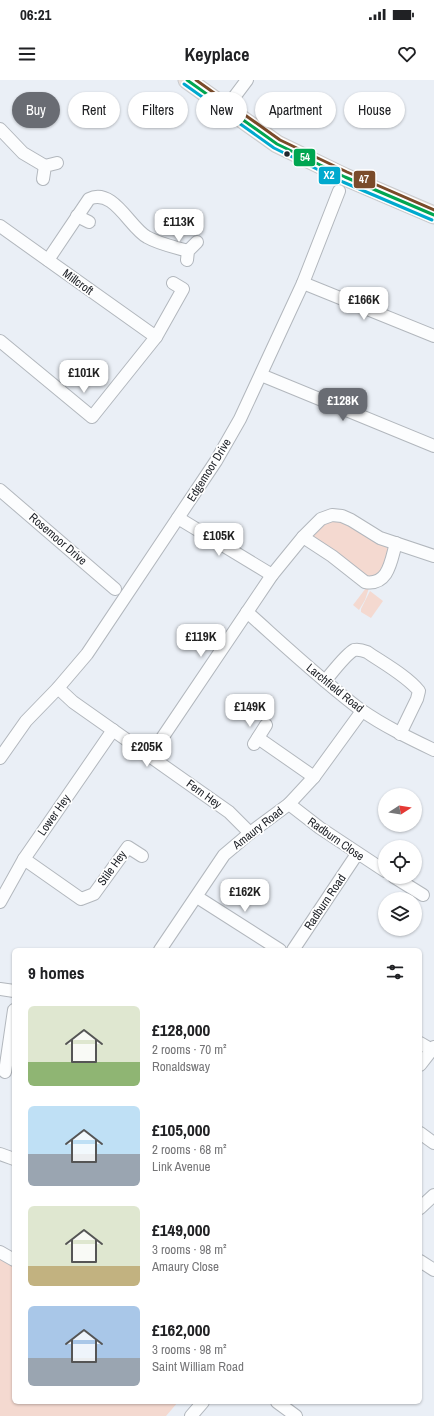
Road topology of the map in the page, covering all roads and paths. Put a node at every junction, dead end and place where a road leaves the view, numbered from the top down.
1 (187, 80) edge
2 (246, 80) edge
3 (204, 92) edge
4 (237, 92) edge
5 (247, 123) edge
6 (0, 129) edge
7 (43, 179) dead end
8 (339, 191) dead end
9 (434, 214) edge
10 (78, 216) junction
11 (89, 222) dead end
12 (0, 226) edge
13 (191, 251) dead end
14 (48, 260) junction
15 (173, 283) dead end
16 (303, 283) junction
17 (434, 336) edge
18 (156, 337) junction
19 (0, 341) edge
20 (261, 375) junction
21 (434, 446) edge
22 (0, 490) edge
23 (178, 518) junction
24 (303, 537) junction
25 (396, 543) junction
26 (434, 556) edge
27 (272, 575) junction
28 (115, 589) dead end
29 (247, 612) junction
30 (325, 681) junction
31 (58, 688) junction
32 (362, 711) junction
33 (266, 726) dead end
34 (113, 730) junction
35 (400, 734) junction
36 (434, 750) edge
37 (150, 756) junction
38 (0, 758) edge
39 (314, 777) junction
40 (289, 804) junction
41 (250, 833) junction
42 (357, 854) junction
43 (142, 856) dead end
44 (24, 859) junction
45 (378, 867) edge
46 (405, 884) edge
47 (423, 895) dead end
48 (197, 897) junction
49 (0, 902) edge
50 (161, 948) edge
51 (277, 948) edge
52 (294, 948) edge
53 (0, 989) edge
54 (12, 991) edge
55 (12, 1026) edge
56 (422, 1044) edge
57 (433, 1049) edge
58 (422, 1063) edge
59 (6, 1073) edge
60 (422, 1134) edge
61 (434, 1143) edge
62 (0, 1154) edge
63 (12, 1158) edge
64 (434, 1195) edge
65 (422, 1206) edge
66 (0, 1252) edge
67 (12, 1259) edge
68 (422, 1262) edge
69 (434, 1270) edge
70 (201, 1404) edge
71 (280, 1404) edge
72 (191, 1416) edge
73 (296, 1416) edge

1 - 3 highway
2 - 4 street
5 - 9 highway
6 - 7 street
8 - 16 street, Edgemoor Drive
10 - 11 street
10 - 13 street
10 - 14 street
12 - 14 street, Millcroft
14 - 18 street, Millcroft
15 - 18 street
16 - 17 street
16 - 20 street, Edgemoor Drive
18 - 19 street
20 - 21 street
20 - 23 street, Edgemoor Drive
22 - 28 street, Rosemoor Drive
23 - 27 street
23 - 31 street, Edgemoor Drive
24 - 25 street
24 - 25 street
24 - 27 street
25 - 26 street
27 - 29 street
29 - 30 street, Larchfield Road
29 - 37 street
30 - 32 street, Larchfield Road
30 - 35 street
31 - 34 street, Fern Hey
31 - 38 street, Edgemoor Drive
32 - 35 street, Larchfield Road
32 - 39 street, Amaury Road
33 - 39 street
34 - 37 street, Fern Hey
34 - 44 street, Lower Hey
35 - 36 street, Larchfield Road
37 - 41 street, Fern Hey
39 - 40 street, Amaury Road
40 - 41 street, Amaury Road
40 - 42 street, Radburn Close
41 - 48 street, Amaury Road
42 - 45 street, Radburn Close
42 - 52 street, Radburn Road
43 - 44 street, Stile Hey
44 - 49 street, Lower Hey
46 - 47 street
48 - 50 street, Amaury Road
48 - 51 street
53 - 54 street
55 - 59 street
56 - 57 street
57 - 58 street
60 - 61 street
62 - 63 street
64 - 65 street
66 - 67 street
68 - 69 street
70 - 72 street
71 - 73 street

